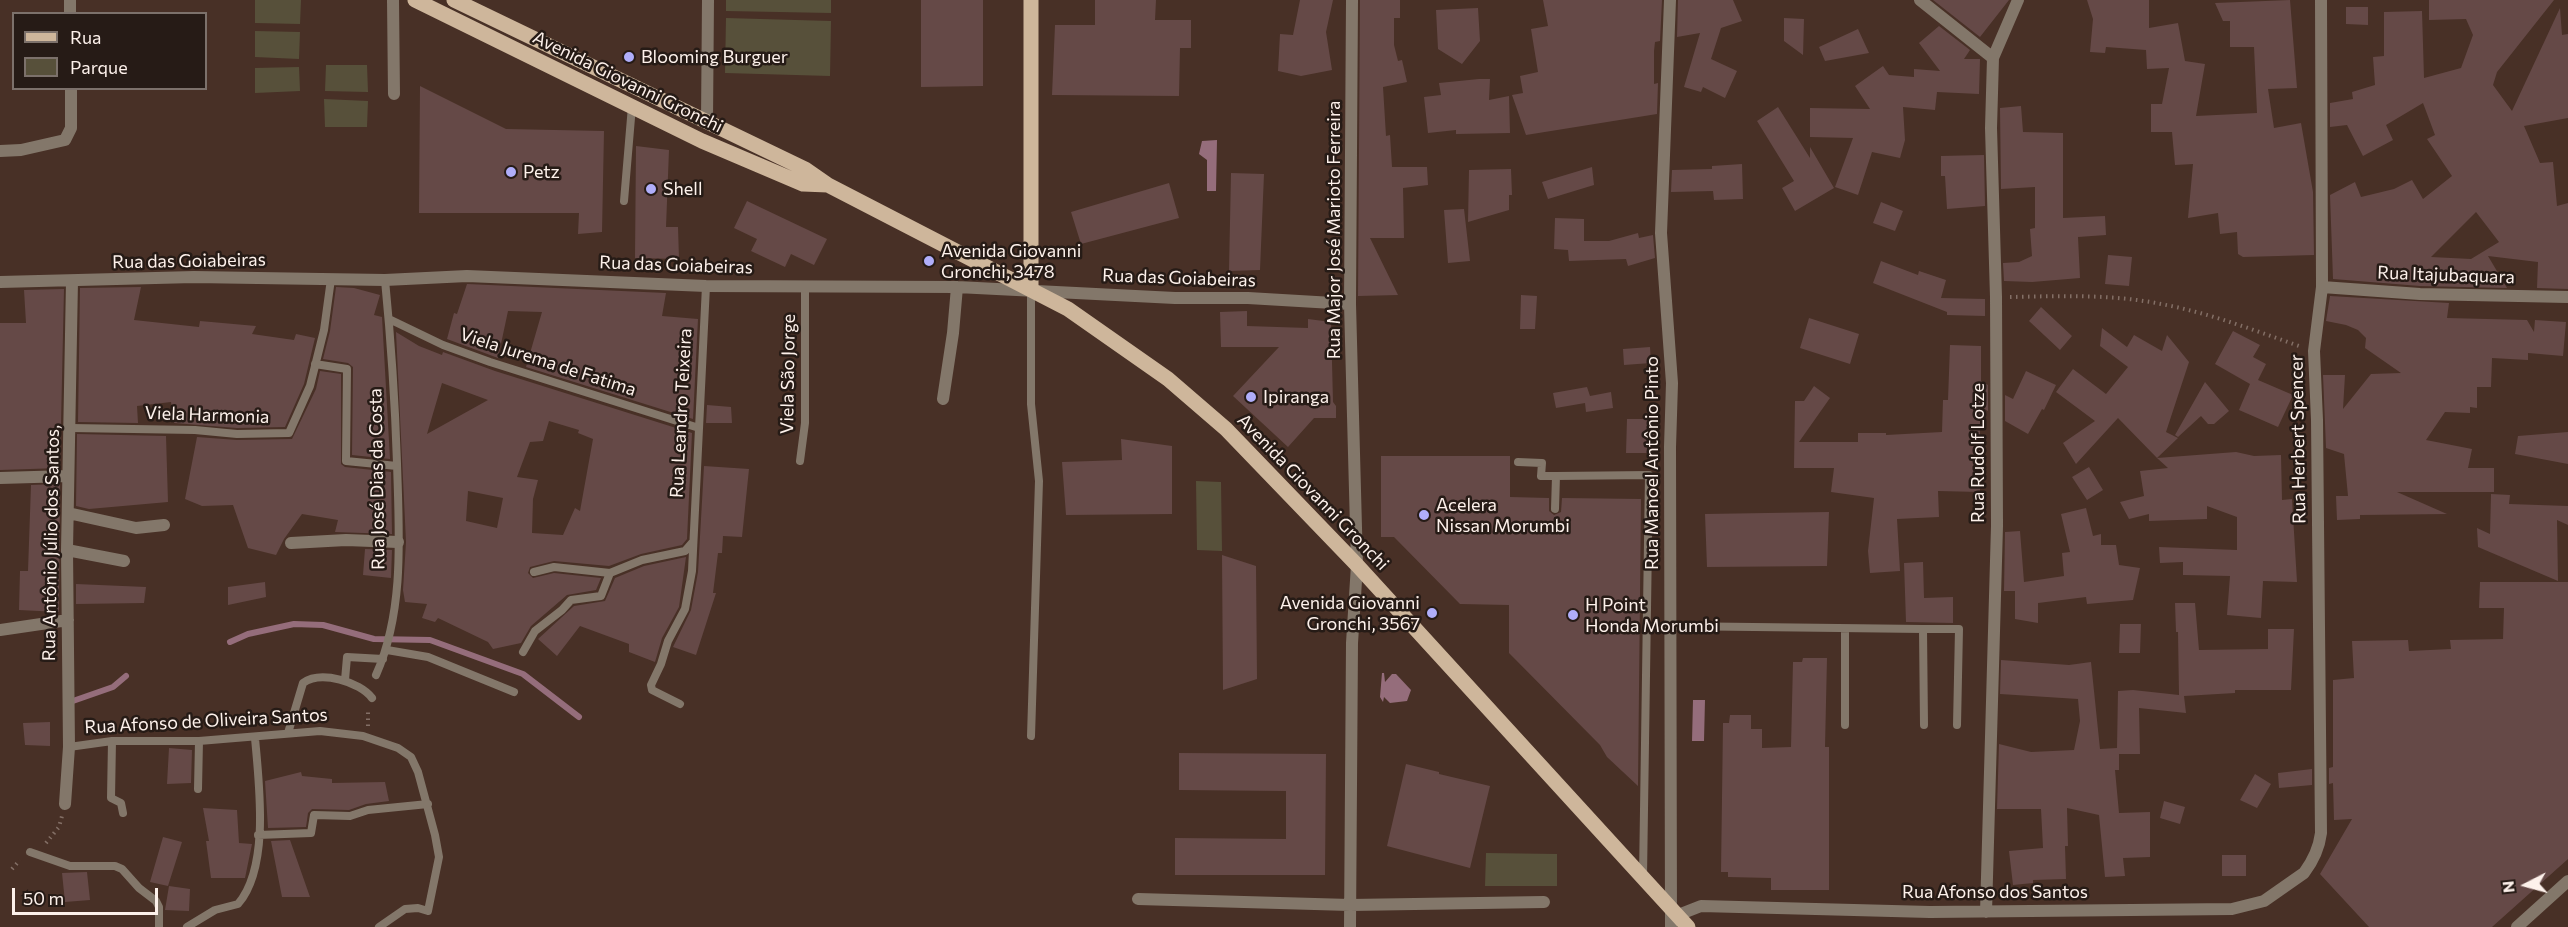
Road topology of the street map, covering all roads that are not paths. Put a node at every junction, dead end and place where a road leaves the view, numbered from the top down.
1 (393, 0) edge
2 (415, 0) edge
3 (454, 0) edge
4 (708, 0) edge
5 (1031, 0) edge
6 (1352, 0) edge
7 (1670, 0) edge
8 (1920, 0) edge
9 (2018, 0) edge
10 (2321, 0) edge
11 (1993, 58) junction
12 (71, 90) edge
13 (393, 94) dead end
14 (608, 95) junction
15 (632, 106) junction
16 (707, 120) junction
17 (0, 151) edge
18 (828, 185) junction
19 (624, 201) dead end
20 (331, 279) junction
21 (385, 280) junction
22 (72, 281) junction
23 (0, 282) edge
24 (706, 286) junction
25 (805, 287) junction
26 (957, 287) junction
27 (2322, 287) junction
28 (1030, 289) junction
29 (2568, 297) edge
30 (1350, 304) junction
31 (389, 319) junction
32 (315, 364) junction
33 (943, 399) dead end
34 (70, 428) junction
35 (699, 428) junction
36 (800, 460) dead end
37 (1518, 462) dead end
38 (397, 466) junction
39 (68, 476) junction
40 (1556, 476) junction
41 (0, 478) edge
42 (1555, 509) dead end
43 (68, 513) junction
44 (164, 525) dead end
45 (398, 542) junction
46 (692, 542) junction
47 (291, 543) dead end
48 (67, 550) junction
49 (124, 561) dead end
50 (1357, 565) junction
51 (534, 572) dead end
52 (610, 573) junction
53 (68, 620) junction
54 (1669, 626) junction
55 (1845, 628) junction
56 (1923, 629) junction
57 (0, 630) edge
58 (387, 650) junction
59 (523, 652) dead end
60 (384, 659) junction
61 (376, 675) dead end
62 (345, 680) junction
63 (514, 692) dead end
64 (372, 698) dead end
65 (680, 704) dead end
66 (1845, 725) dead end
67 (1924, 725) dead end
68 (1957, 725) dead end
69 (288, 733) junction
70 (1031, 736) dead end
71 (255, 738) junction
72 (112, 741) junction
73 (199, 741) junction
74 (69, 747) junction
75 (198, 789) dead end
76 (65, 804) road end
77 (428, 804) junction
78 (123, 813) dead end
79 (258, 835) junction
80 (30, 852) road end
81 (2304, 873) joint
82 (1643, 877) junction
83 (2568, 882) edge
84 (1138, 899) dead end
85 (1544, 902) dead end
86 (1350, 904) junction
87 (1986, 912) junction
88 (1676, 919) edge
89 (159, 927) edge
90 (187, 927) edge
91 (379, 927) edge
92 (1350, 927) edge
93 (2517, 927) edge

1 - 13 street
2 - 14 main road, Avenida Giovanni Gronchi
3 - 16 main road, Avenida Giovanni Gronchi
4 - 16 street
5 - 28 main road
6 - 30 street, Rua Major José Marioto Ferreira
7 - 54 street, Rua Manoel Antônio Pinto
8 - 11 street
9 - 11 street, Rua Rudolf Lotze
10 - 27 street, Rua Herbert Spencer
11 - 87 street, Rua Rudolf Lotze
12 - 17 street
14 - 15 main road, Avenida Giovanni Gronchi
14 - 16 main road
15 - 18 main road, Avenida Giovanni Gronchi
15 - 19 lane
16 - 18 main road, Avenida Giovanni Gronchi
18 - 28 main road, Avenida Giovanni Gronchi
20 - 21 street, Rua das Goiabeiras
20 - 22 street, Rua das Goiabeiras
20 - 32 lane, Viela Harmonia
21 - 24 street, Rua das Goiabeiras
21 - 31 lane, Rua José Dias da Costa
22 - 23 street, Rua das Goiabeiras
22 - 34 street, Rua Antônio Júlio dos Santos,
24 - 25 street, Rua das Goiabeiras
24 - 35 lane, Rua Leandro Teixeira
25 - 26 street, Rua das Goiabeiras
25 - 36 lane, Viela São Jorge
26 - 28 street, Rua das Goiabeiras
26 - 33 street
27 - 29 street, Rua Itajubaquara
27 - 81 street, Rua Herbert Spencer
28 - 30 street, Rua das Goiabeiras
28 - 50 main road, Avenida Giovanni Gronchi
28 - 70 lane
30 - 50 street, Rua Major José Marioto Ferreira
31 - 35 lane, Viela Jurema de Fatima
31 - 38 lane, Rua José Dias da Costa
32 - 34 lane, Viela Harmonia
32 - 38 lane
34 - 39 street, Rua Antônio Júlio dos Santos,
35 - 46 lane, Rua Leandro Teixeira
37 - 40 lane
38 - 45 lane, Rua José Dias da Costa
39 - 41 street
39 - 43 street, Rua Antônio Júlio dos Santos,
40 - 42 lane
40 - 82 lane
43 - 44 street
43 - 48 street, Rua Antônio Júlio dos Santos,
45 - 47 street
45 - 58 lane, Rua José Dias da Costa
46 - 52 lane
46 - 65 lane, Rua Leandro Teixeira
48 - 49 street
48 - 53 street, Rua Antônio Júlio dos Santos,
50 - 82 main road, Avenida Giovanni Gronchi
50 - 86 street, Rua Major José Marioto Ferreira
51 - 52 lane
52 - 59 lane
53 - 57 street
53 - 74 street, Rua Antônio Júlio dos Santos,
54 - 55 lane
54 - 88 street, Rua Manoel Antônio Pinto
55 - 56 lane
55 - 66 lane
56 - 67 lane
56 - 68 lane
58 - 60 lane, Rua José Dias da Costa
58 - 63 lane
60 - 61 lane, Rua José Dias da Costa
60 - 62 lane
62 - 64 lane
62 - 69 lane
69 - 71 lane, Rua Afonso de Oliveira Santos
69 - 77 lane, Rua Afonso de Oliveira Santos
71 - 73 lane, Rua Afonso de Oliveira Santos
71 - 79 lane
72 - 73 lane, Rua Afonso de Oliveira Santos
72 - 74 lane, Rua Afonso de Oliveira Santos
72 - 78 lane
73 - 75 lane
74 - 76 street, Rua Antônio Júlio dos Santos,
77 - 79 lane
77 - 91 lane
79 - 90 lane
80 - 89 lane
81 - 87 street, Rua Afonso dos Santos
82 - 88 main road, Avenida Giovanni Gronchi
83 - 93 street
84 - 86 street
85 - 86 street
86 - 92 street, Rua Major José Marioto Ferreira
87 - 88 street, Rua Afonso dos Santos

